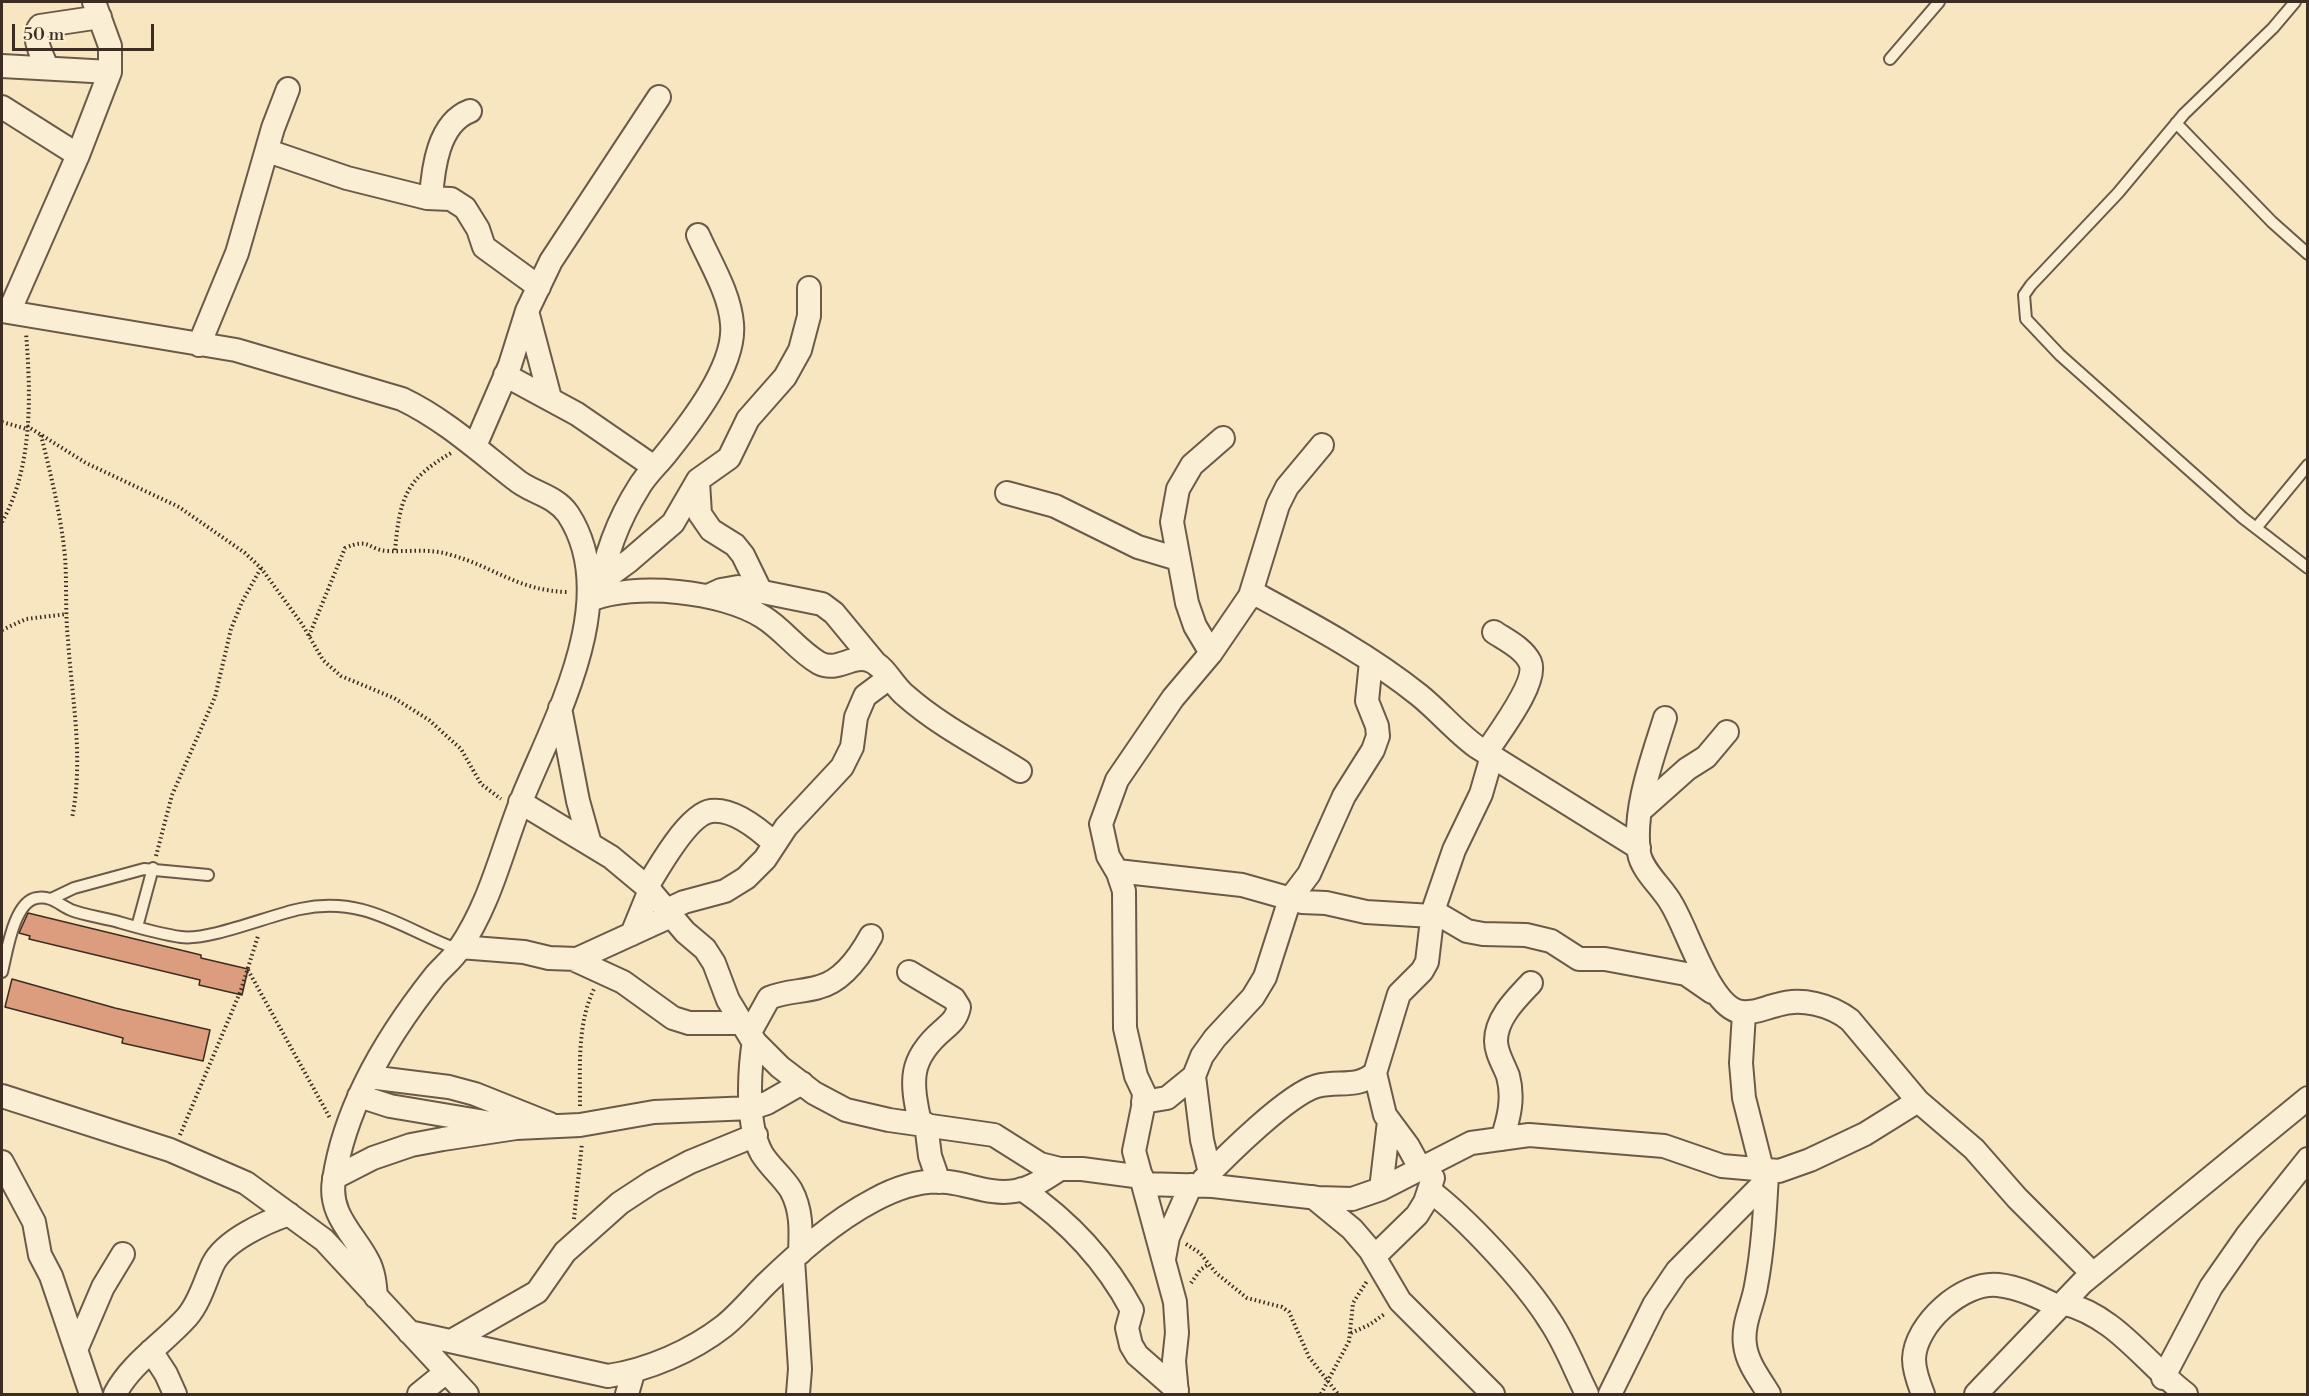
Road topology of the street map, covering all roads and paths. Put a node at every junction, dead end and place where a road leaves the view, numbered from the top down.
1 (1940, 2) edge
2 (2295, 2) edge
3 (97, 9) edge
4 (1890, 59) dead end
5 (2, 66) edge
6 (47, 67) junction
7 (110, 72) junction
8 (288, 89) dead end
9 (659, 97) dead end
10 (2, 107) edge
11 (470, 111) dead end
12 (2176, 123) junction
13 (268, 151) junction
14 (78, 155) junction
15 (430, 198) junction
16 (698, 235) dead end
17 (2307, 254) edge
18 (539, 287) junction
19 (809, 288) dead end
20 (527, 311) junction
21 (12, 313) edge
22 (199, 345) junction
23 (506, 375) junction
24 (550, 398) junction
25 (2, 422) edge
26 (27, 428) junction
27 (40, 435) junction
28 (1223, 438) dead end
29 (472, 444) junction
30 (1322, 445) dead end
31 (2307, 465) edge
32 (654, 467) junction
33 (698, 480) junction
34 (1006, 493) dead end
35 (2, 522) edge
36 (2256, 528) junction
37 (395, 550) junction
38 (1178, 559) junction
39 (261, 568) junction
40 (2307, 568) edge
41 (761, 592) junction
42 (1252, 592) junction
43 (594, 593) junction
44 (705, 597) junction
45 (67, 614) junction
46 (2, 630) edge
47 (1494, 632) dead end
48 (309, 636) junction
49 (1211, 653) junction
50 (1371, 661) junction
51 (883, 671) junction
52 (560, 708) junction
53 (1665, 718) dead end
54 (1727, 732) dead end
55 (1489, 755) junction
56 (1020, 771) dead end
57 (519, 805) junction
58 (1641, 810) junction
59 (72, 818) dead end
60 (590, 844) junction
61 (775, 844) junction
62 (1640, 848) junction
63 (153, 868) junction
64 (1117, 871) junction
65 (208, 875) dead end
66 (648, 889) junction
67 (51, 899) junction
68 (1290, 899) junction
69 (669, 913) junction
70 (1433, 914) junction
71 (262, 920) junction
72 (137, 927) junction
73 (632, 934) junction
74 (872, 936) dead end
75 (460, 949) junction
76 (1693, 949) junction
77 (573, 959) junction
78 (1657, 968) junction
79 (248, 970) junction
80 (2, 972) edge
81 (909, 972) dead end
82 (605, 974) junction
83 (1531, 982) dead end
84 (1721, 998) junction
85 (1744, 1012) junction
86 (748, 1032) junction
87 (1375, 1073) junction
88 (1194, 1076) junction
89 (802, 1083) junction
90 (364, 1087) junction
91 (2, 1096) edge
92 (2307, 1098) edge
93 (1918, 1101) junction
94 (1143, 1102) junction
95 (752, 1108) junction
96 (1389, 1121) junction
97 (581, 1124) junction
98 (923, 1124) junction
99 (554, 1126) junction
100 (516, 1128) junction
101 (756, 1136) junction
102 (1502, 1139) junction
103 (343, 1142) junction
104 (173, 1152) junction
105 (1441, 1157) junction
106 (2307, 1160) edge
107 (2, 1162) edge
108 (1420, 1168) junction
109 (1060, 1169) junction
110 (1765, 1173) junction
111 (334, 1178) junction
112 (1142, 1180) junction
113 (1199, 1181) junction
114 (939, 1182) junction
115 (1022, 1189) junction
116 (1382, 1189) junction
117 (1429, 1190) junction
118 (1313, 1197) junction
119 (289, 1214) junction
120 (1169, 1234) junction
121 (573, 1245) junction
122 (123, 1254) dead end
123 (797, 1256) junction
124 (1163, 1260) junction
125 (1375, 1260) junction
126 (2093, 1274) junction
127 (376, 1297) junction
128 (1400, 1301) junction
129 (2061, 1305) junction
130 (409, 1332) junction
131 (1351, 1334) junction
132 (453, 1340) junction
133 (151, 1351) junction
134 (79, 1359) junction
135 (446, 1372) junction
136 (633, 1372) junction
137 (1327, 1381) junction
138 (2173, 1388) edge
139 (1177, 1392) edge
140 (74, 1395) edge
141 (91, 1395) edge
142 (115, 1395) edge
143 (175, 1395) edge
144 (419, 1395) edge
145 (467, 1395) edge
146 (627, 1395) edge
147 (798, 1395) edge
148 (1321, 1395) edge
149 (1338, 1395) edge
150 (1493, 1395) edge
151 (1587, 1395) edge
152 (1610, 1395) edge
153 (1769, 1395) edge
154 (1923, 1395) edge
155 (1976, 1395) edge

1 - 4 lane
2 - 12 lane
3 - 6 street
3 - 7 street
5 - 6 street
6 - 7 street
7 - 14 street
8 - 13 street
9 - 18 street
10 - 14 street
11 - 15 street
12 - 17 lane
12 - 36 lane
13 - 15 street
13 - 22 street
14 - 21 street
15 - 18 street
16 - 32 street
18 - 20 street
19 - 33 street
20 - 23 street
20 - 24 street
21 - 22 street
21 - 26 path
22 - 29 street
23 - 24 street
23 - 29 street
24 - 32 street
25 - 26 path
26 - 27 path
26 - 35 path
27 - 39 path
27 - 45 path
28 - 38 street
29 - 37 path
29 - 43 street
30 - 42 street
31 - 36 lane
32 - 43 street
33 - 41 street
33 - 43 street
34 - 38 street
36 - 40 lane
37 - 43 path
37 - 48 path
38 - 49 street
39 - 48 path
39 - 63 path
41 - 44 street
41 - 51 street
42 - 49 street
42 - 50 street
43 - 44 street
43 - 52 street
44 - 51 street
45 - 46 path
45 - 59 path
47 - 55 street
48 - 57 path
49 - 64 street
50 - 55 street
50 - 68 street
51 - 56 street
51 - 61 street
52 - 57 street
52 - 60 street
53 - 58 street
54 - 58 street
55 - 62 street
55 - 70 street
57 - 60 street
57 - 75 street
58 - 62 street
60 - 66 street
61 - 66 street
61 - 69 street
62 - 76 street
63 - 65 lane
63 - 67 lane
63 - 72 lane
64 - 68 street
64 - 94 street
66 - 69 street
66 - 73 street
67 - 72 lane
67 - 80 lane
68 - 70 street
68 - 88 street
69 - 73 street
69 - 86 street
70 - 78 street
70 - 87 street
71 - 72 lane
71 - 75 lane
71 - 79 path
73 - 77 street
74 - 86 street
75 - 77 street
75 - 90 street
76 - 78 street
76 - 84 street
77 - 82 street
78 - 84 street
79 - 103 path
79 - 104 path
81 - 98 street
82 - 86 street
82 - 97 path
83 - 102 street
84 - 85 street
85 - 93 street
85 - 110 street
86 - 89 street
86 - 95 street
87 - 96 street
87 - 113 street
88 - 94 street
88 - 113 street
89 - 95 street
89 - 98 street
90 - 99 street
90 - 100 street
90 - 103 street
91 - 104 street
92 - 126 street
93 - 110 street
93 - 126 street
94 - 112 street
95 - 97 street
95 - 101 street
96 - 108 street
96 - 116 street
97 - 99 street
97 - 121 path
98 - 109 street
98 - 114 street
99 - 100 street
100 - 111 street
101 - 121 street
101 - 123 street
102 - 105 street
102 - 110 street
103 - 111 street
104 - 119 street
105 - 108 street
105 - 117 street
106 - 138 street
107 - 134 street
108 - 116 street
109 - 112 street
109 - 115 street
110 - 152 street
110 - 153 street
111 - 127 street
112 - 113 street
112 - 124 street
113 - 118 street
113 - 120 street
114 - 115 street
114 - 123 street
115 - 139 street
116 - 118 street
117 - 125 street
117 - 151 street
118 - 125 street
119 - 127 street
119 - 133 street
120 - 124 street
120 - 137 path
121 - 132 street
122 - 134 street
123 - 136 street
123 - 147 street
124 - 139 street
125 - 128 street
125 - 131 path
126 - 129 street
127 - 130 street
128 - 131 path
128 - 150 street
129 - 138 street
129 - 154 street
129 - 155 street
130 - 132 street
130 - 135 street
131 - 137 path
132 - 136 street
133 - 142 street
133 - 143 street
134 - 140 street
134 - 141 street
135 - 144 street
135 - 145 street
136 - 146 street
137 - 148 path
137 - 149 path

